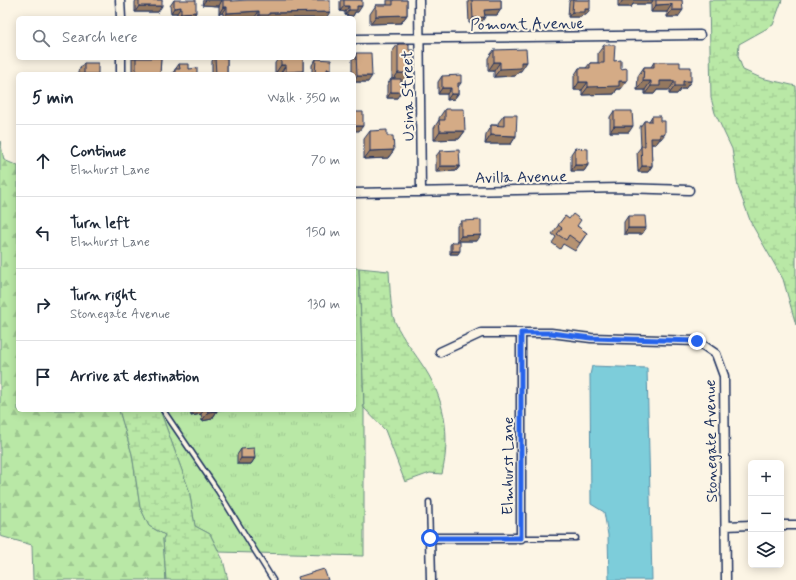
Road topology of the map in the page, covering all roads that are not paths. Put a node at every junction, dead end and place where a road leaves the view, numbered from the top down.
1 (120, 0) edge
2 (419, 0) edge
3 (121, 16) edge
4 (700, 35) dead end
5 (420, 38) junction
6 (356, 39) edge
7 (121, 60) edge
8 (121, 72) edge
9 (689, 190) dead end
10 (421, 192) junction
11 (356, 193) edge
12 (521, 333) junction
13 (440, 352) dead end
14 (164, 412) edge
15 (429, 502) dead end
16 (748, 525) edge
17 (784, 525) edge
18 (796, 525) edge
19 (726, 526) junction
20 (430, 538) junction
21 (521, 538) junction
22 (576, 538) dead end
23 (273, 580) edge
24 (431, 580) edge
25 (726, 580) edge

1 - 3 street
2 - 5 street, Usina Street
4 - 5 street, Pomont Avenue
5 - 6 street, Pomont Avenue
5 - 10 street, Usina Street
7 - 8 street
9 - 10 street, Avilla Avenue
10 - 11 street, Avilla Avenue
12 - 13 street, Stonegate Avenue
12 - 19 street, Stonegate Avenue
12 - 21 street, Elmhurst Lane
14 - 23 lane
15 - 20 lane
16 - 19 street
17 - 18 street
19 - 25 street, Stonegate Avenue
20 - 21 street, Elmhurst Lane
20 - 24 street
21 - 22 lane

